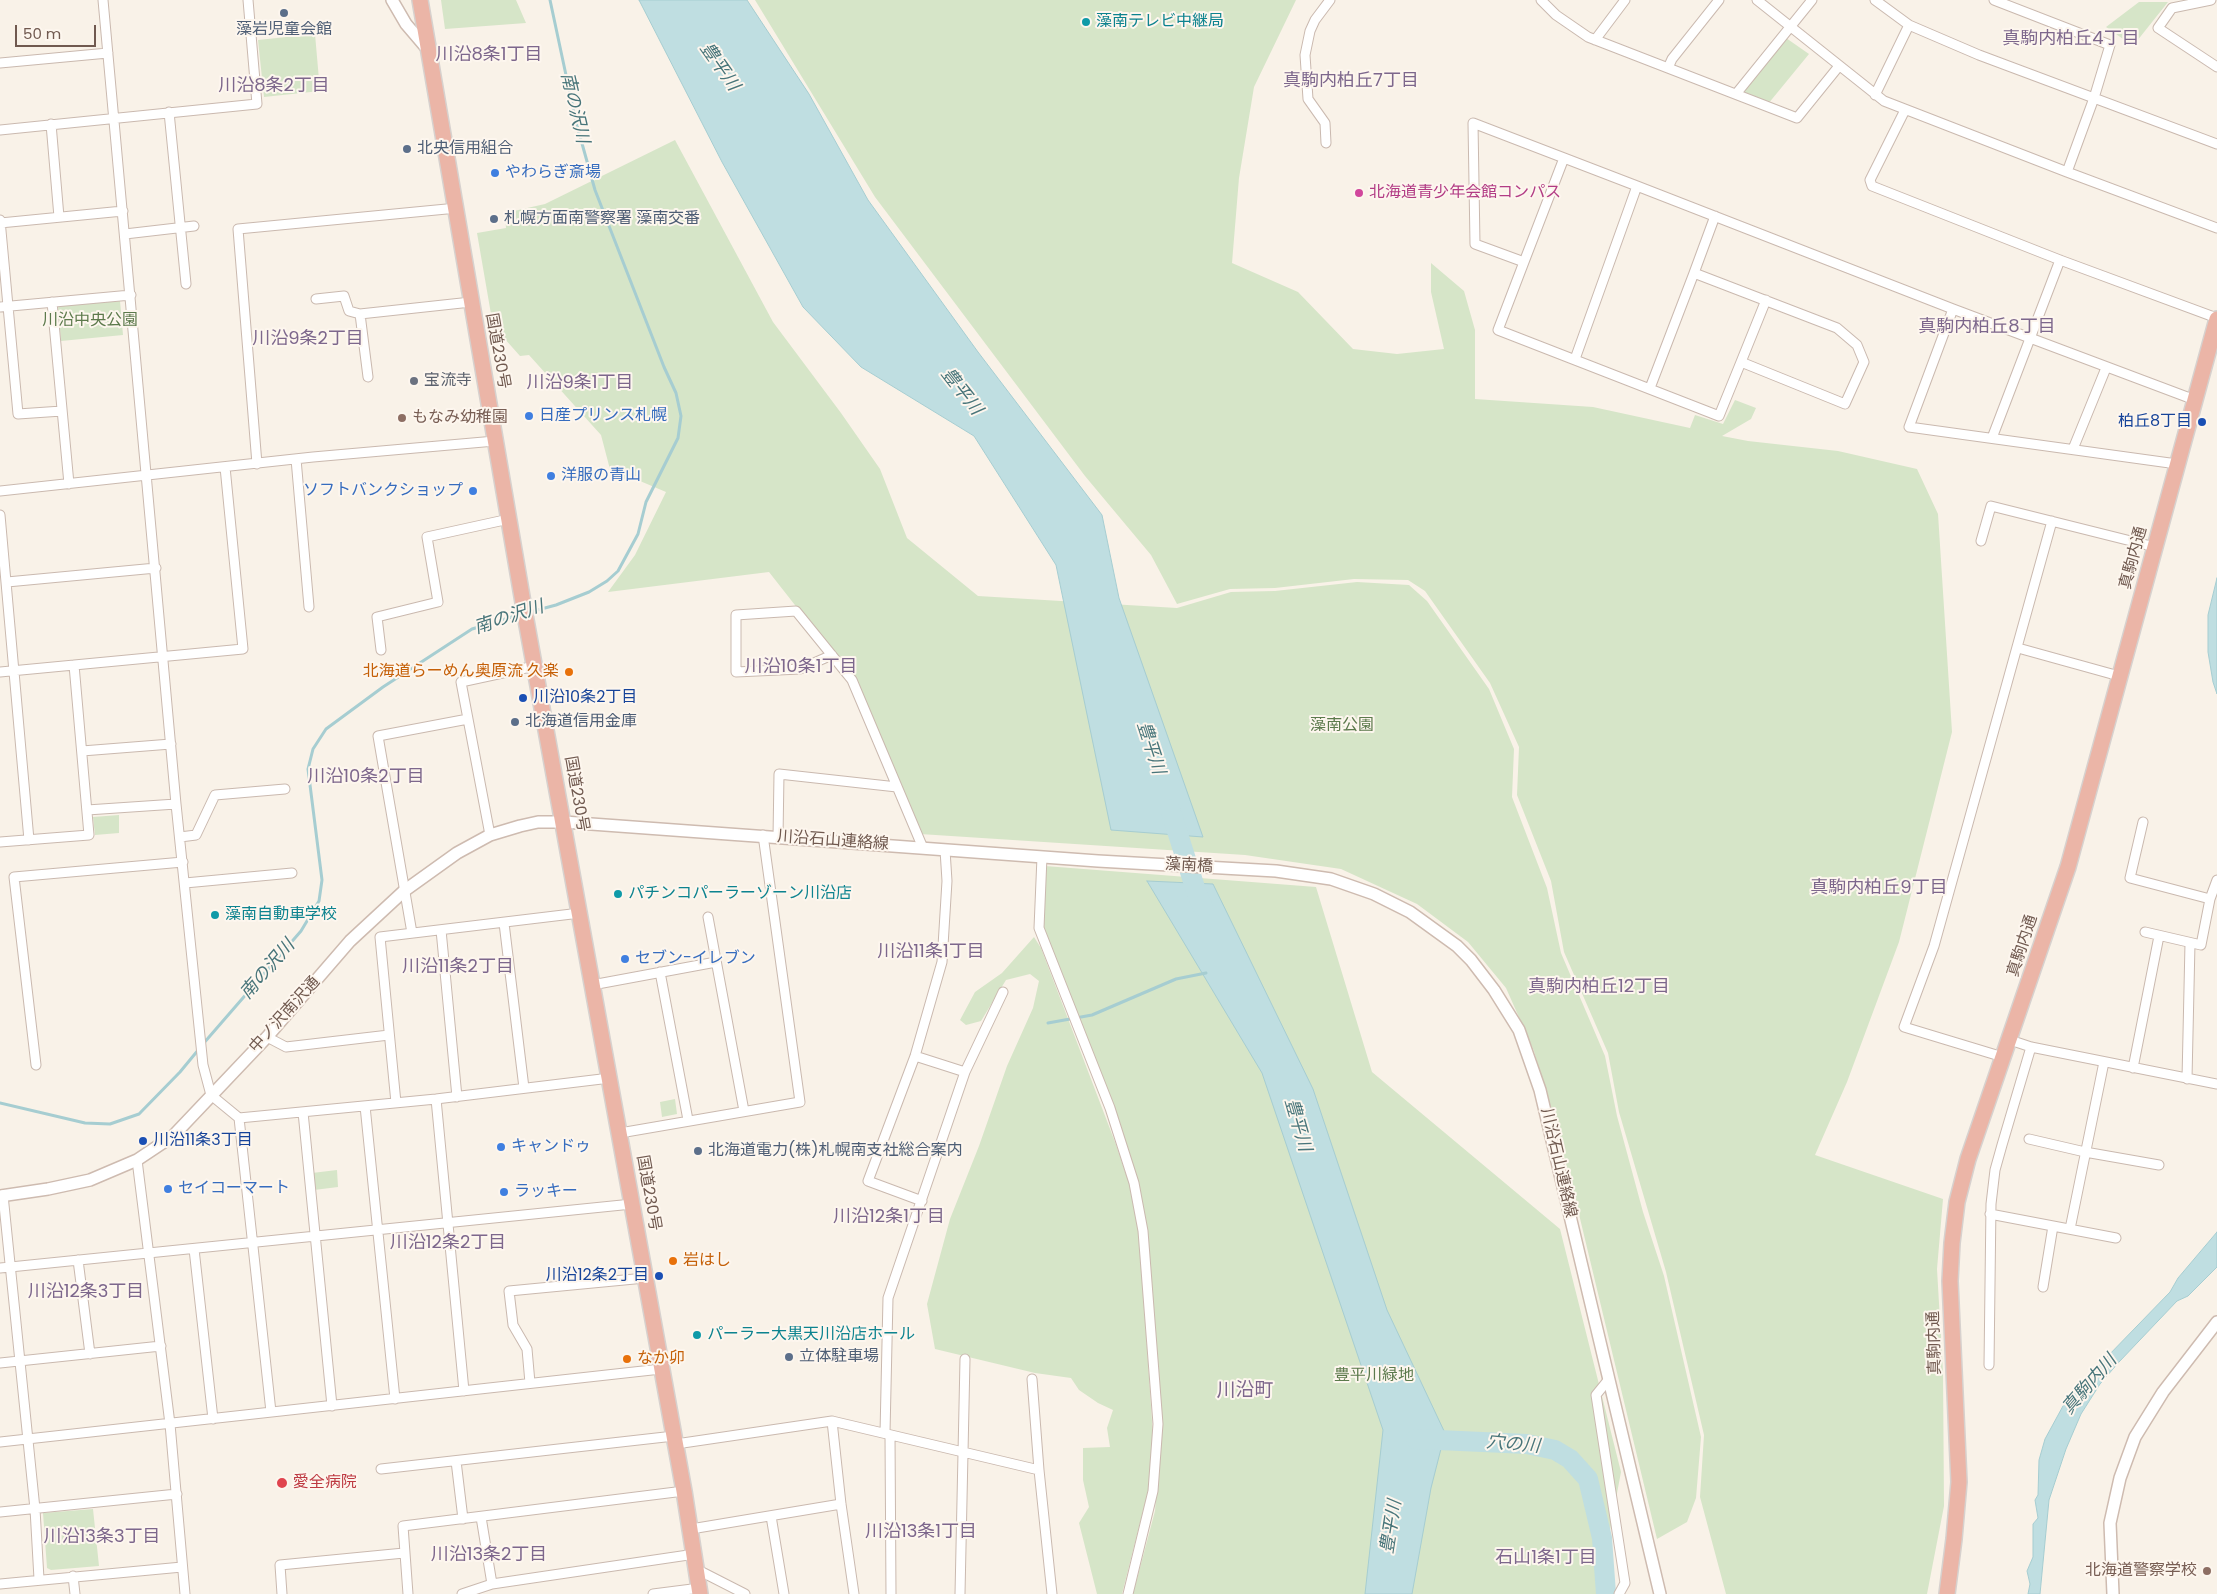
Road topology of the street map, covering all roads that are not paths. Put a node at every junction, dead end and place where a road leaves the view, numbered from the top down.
1 (103, 0) edge
2 (248, 0) edge
3 (392, 0) edge
4 (420, 0) edge
5 (1330, 0) edge
6 (1541, 0) edge
7 (1626, 0) edge
8 (1719, 0) edge
9 (1757, 0) edge
10 (1812, 0) edge
11 (1875, 0) edge
12 (1994, 0) edge
13 (2211, 0) edge
14 (1909, 26) junction
15 (1790, 27) junction
16 (1595, 40) junction
17 (430, 52) junction
18 (108, 53) junction
19 (0, 63) edge
20 (1839, 66) junction
21 (2217, 66) edge
22 (1668, 68) junction
23 (1736, 94) junction
24 (1875, 95) junction
25 (2094, 98) junction
26 (1905, 110) junction
27 (170, 112) junction
28 (114, 117) junction
29 (51, 124) junction
30 (0, 130) edge
31 (1326, 143) dead end
32 (2217, 144) edge
33 (1564, 158) junction
34 (2067, 172) junction
35 (1637, 186) junction
36 (457, 208) junction
37 (123, 211) junction
38 (1715, 216) junction
39 (59, 218) junction
40 (0, 222) edge
41 (194, 226) dead end
42 (181, 227) junction
43 (2217, 228) edge
44 (125, 234) junction
45 (2060, 260) junction
46 (1524, 262) junction
47 (1694, 273) junction
48 (186, 284) dead end
49 (131, 295) junction
50 (316, 299) dead end
51 (1766, 300) junction
52 (52, 302) junction
53 (471, 302) junction
54 (4, 307) edge
55 (1953, 310) junction
56 (360, 314) junction
57 (2217, 318) edge
58 (2029, 337) junction
59 (1575, 360) junction
60 (1741, 362) junction
61 (2106, 368) junction
62 (368, 378) dead end
63 (1650, 388) junction
64 (2195, 400) junction
65 (62, 410) junction
66 (1992, 438) junction
67 (495, 442) junction
68 (2074, 449) junction
69 (296, 459) junction
70 (257, 464) junction
71 (2177, 464) junction
72 (225, 467) junction
73 (147, 476) junction
74 (69, 484) junction
75 (0, 491) edge
76 (0, 515) edge
77 (509, 519) junction
78 (2052, 521) junction
79 (1982, 541) dead end
80 (2155, 547) junction
81 (156, 568) junction
82 (7, 582) junction
83 (309, 607) dead end
84 (2018, 648) junction
85 (381, 650) dead end
86 (832, 655) junction
87 (164, 657) junction
88 (74, 665) junction
89 (535, 666) junction
90 (13, 671) junction
91 (0, 672) edge
92 (2119, 676) junction
93 (468, 719) junction
94 (171, 744) junction
95 (82, 751) junction
96 (897, 787) junction
97 (285, 790) dead end
98 (176, 804) junction
99 (87, 810) junction
100 (564, 822) junction
101 (2143, 822) dead end
102 (490, 835) junction
103 (763, 835) junction
104 (180, 837) junction
105 (778, 837) junction
106 (28, 840) junction
107 (0, 842) edge
108 (923, 848) junction
109 (945, 850) junction
110 (1042, 857) junction
111 (1102, 861) joint
112 (183, 862) junction
113 (1276, 870) joint
114 (292, 873) dead end
115 (2217, 880) edge
116 (186, 883) junction
117 (404, 891) junction
118 (2210, 900) junction
119 (580, 913) junction
120 (708, 917) dead end
121 (504, 922) junction
122 (441, 930) junction
123 (2145, 932) dead end
124 (412, 933) junction
125 (2159, 936) junction
126 (2190, 943) junction
127 (716, 962) junction
128 (660, 972) junction
129 (592, 984) junction
130 (1003, 992) dead end
131 (389, 1035) junction
132 (267, 1037) junction
133 (2010, 1040) junction
134 (2031, 1047) junction
135 (915, 1056) junction
136 (2003, 1057) junction
137 (2104, 1062) junction
138 (36, 1065) dead end
139 (2133, 1068) junction
140 (965, 1072) junction
141 (610, 1078) junction
142 (2187, 1079) junction
143 (2217, 1084) edge
144 (524, 1088) junction
145 (211, 1095) junction
146 (457, 1096) junction
147 (436, 1099) junction
148 (396, 1103) junction
149 (365, 1106) junction
150 (744, 1111) junction
151 (303, 1112) junction
152 (238, 1118) junction
153 (688, 1120) junction
154 (620, 1133) junction
155 (2029, 1140) dead end
156 (2085, 1152) junction
157 (137, 1160) junction
158 (2159, 1165) dead end
159 (2, 1195) edge
160 (922, 1201) junction
161 (632, 1204) junction
162 (1990, 1214) junction
163 (446, 1223) junction
164 (2053, 1226) junction
165 (2070, 1229) junction
166 (379, 1230) junction
167 (315, 1236) junction
168 (2116, 1238) dead end
169 (252, 1243) junction
170 (194, 1249) junction
171 (150, 1254) junction
172 (78, 1260) junction
173 (11, 1266) junction
174 (0, 1268) edge
175 (645, 1278) junction
176 (2043, 1287) dead end
177 (2217, 1322) edge
178 (161, 1346) junction
179 (90, 1354) junction
180 (965, 1359) dead end
181 (20, 1361) junction
182 (0, 1363) edge
183 (1989, 1366) dead end
184 (661, 1369) junction
185 (1032, 1379) dead end
186 (1609, 1379) junction
187 (530, 1383) junction
188 (464, 1391) junction
189 (395, 1398) junction
190 (332, 1406) junction
191 (271, 1412) junction
192 (213, 1419) junction
193 (832, 1421) junction
194 (170, 1424) junction
195 (888, 1434) junction
196 (28, 1439) junction
197 (675, 1440) junction
198 (0, 1442) edge
199 (964, 1452) junction
200 (456, 1461) junction
201 (381, 1469) dead end
202 (1039, 1470) junction
203 (684, 1491) junction
204 (177, 1494) junction
205 (841, 1504) junction
206 (35, 1509) junction
207 (0, 1512) edge
208 (771, 1516) junction
209 (481, 1517) junction
210 (463, 1519) junction
211 (691, 1529) junction
212 (404, 1553) junction
213 (696, 1554) junction
214 (182, 1567) junction
215 (698, 1570) junction
216 (73, 1576) junction
217 (39, 1579) junction
218 (0, 1584) edge
219 (492, 1584) junction
220 (700, 1591) edge
221 (74, 1594) edge
222 (185, 1594) edge
223 (282, 1594) edge
224 (408, 1594) edge
225 (462, 1594) edge
226 (653, 1594) edge
227 (745, 1594) edge
228 (784, 1594) edge
229 (854, 1594) edge
230 (891, 1594) edge
231 (960, 1594) edge
232 (1052, 1594) edge
233 (1128, 1594) edge
234 (1619, 1594) edge
235 (1660, 1594) edge
236 (1947, 1594) edge
237 (2113, 1594) edge

1 - 18 street
2 - 27 street
3 - 17 street
4 - 17 highway, 国道230号
5 - 31 street
6 - 16 street
7 - 16 street
8 - 22 street
9 - 15 street
10 - 15 street
11 - 14 street
12 - 25 street
13 - 21 street
14 - 24 street
14 - 25 street
15 - 20 street
15 - 23 street
16 - 22 street
17 - 36 highway, 国道230号
18 - 19 street
18 - 28 street
20 - 23 street
20 - 24 street
22 - 23 street
24 - 26 street
25 - 32 street
25 - 34 street
26 - 34 street
26 - 45 street
27 - 28 street
27 - 42 street
28 - 29 street
28 - 37 street
29 - 30 street
29 - 39 street
33 - 35 street
33 - 46 street
33 - 46 street
34 - 43 street
35 - 38 street
35 - 59 street
36 - 53 highway, 国道230号
36 - 70 street
37 - 39 street
37 - 44 street
38 - 47 street
38 - 55 street
39 - 40 street
40 - 54 street
41 - 42 street
42 - 44 street
42 - 48 street
44 - 49 street
45 - 57 street
45 - 58 street
46 - 59 street
47 - 51 street
47 - 63 street
49 - 52 street
49 - 73 street
50 - 56 street
51 - 60 street
51 - 60 street
52 - 54 street
52 - 65 street
53 - 56 street
53 - 67 highway, 国道230号
54 - 65 street
55 - 58 street
55 - 66 street
56 - 62 street
57 - 64 highway, 真駒内通
58 - 61 street
58 - 66 street
59 - 63 street
60 - 63 street
61 - 64 street
61 - 68 street
64 - 71 highway, 真駒内通
65 - 74 street
66 - 68 street
67 - 69 street
67 - 77 highway, 国道230号
68 - 71 street
69 - 70 street
69 - 83 street
70 - 72 street
71 - 80 highway, 真駒内通
72 - 73 street
72 - 87 street
73 - 74 street
73 - 81 street
74 - 75 street
76 - 82 street
77 - 85 street
77 - 89 highway, 国道230号
78 - 79 street
78 - 80 street
78 - 84 street
80 - 92 highway, 真駒内通
81 - 82 street
81 - 87 street
82 - 90 street
84 - 92 street
84 - 136 street
86 - 86 street
86 - 96 street
87 - 88 street
87 - 94 street
88 - 90 street
88 - 95 street
89 - 93 street
89 - 100 highway, 国道230号
90 - 91 street
90 - 106 street
92 - 133 highway, 真駒内通
93 - 102 street
93 - 117 street
94 - 95 street
94 - 98 street
95 - 99 street
96 - 105 street
96 - 108 street
97 - 104 street
98 - 99 street
98 - 104 street
99 - 106 street
100 - 102 street, 中ノ沢南沢通
100 - 103 street, 川沿石山連絡線
100 - 119 highway, 国道230号
101 - 118 street
102 - 117 street, 中ノ沢南沢通
103 - 105 street, 川沿石山連絡線
103 - 150 street
104 - 112 street
105 - 108 street, 川沿石山連絡線
106 - 107 street
108 - 109 street, 川沿石山連絡線
109 - 110 street, 川沿石山連絡線
109 - 135 street
110 - 111 street, 川沿石山連絡線
110 - 233 street
111 - 113 street, 藻南橋
112 - 116 street
112 - 138 street
113 - 186 street, 川沿石山連絡線
114 - 116 street
115 - 118 street
116 - 145 street
117 - 124 street
117 - 132 street, 中ノ沢南沢通
118 - 126 street
119 - 121 street
119 - 129 highway, 国道230号
120 - 127 street
121 - 122 street
121 - 144 street
122 - 124 street
122 - 146 street
123 - 125 street
124 - 131 street
125 - 126 street
125 - 139 street
126 - 142 street
127 - 128 street
127 - 150 street
128 - 129 street
128 - 153 street
129 - 141 highway, 国道230号
130 - 140 street
131 - 132 street
131 - 148 street
132 - 145 street, 中ノ沢南沢通
133 - 134 street
133 - 136 highway, 真駒内通
134 - 137 street
134 - 162 street
135 - 140 street
135 - 160 street
136 - 236 highway, 真駒内通
137 - 139 street
137 - 156 street
139 - 142 street
140 - 160 street
141 - 144 street
141 - 154 highway, 国道230号
142 - 143 street
144 - 146 street
145 - 152 street
145 - 157 street, 中ノ沢南沢通
146 - 147 street
147 - 148 street
147 - 163 street
148 - 149 street
149 - 151 street
149 - 166 street
150 - 153 street
151 - 152 street
151 - 167 street
152 - 169 street
153 - 154 street
154 - 161 highway, 国道230号
155 - 156 street
156 - 158 street
156 - 165 street
157 - 159 street, 中ノ沢南沢通
157 - 171 street
159 - 173 street
160 - 195 street
161 - 163 street
161 - 175 highway, 国道230号
162 - 164 street
162 - 183 street
163 - 166 street
163 - 188 street
164 - 165 street
164 - 176 street
165 - 168 street
166 - 167 street
166 - 189 street
167 - 169 street
167 - 190 street
169 - 170 street
169 - 191 street
170 - 171 street
170 - 192 street
171 - 172 street
171 - 178 street
172 - 173 street
172 - 179 street
173 - 174 street
173 - 181 street
175 - 184 highway, 国道230号
175 - 187 street
177 - 237 street
178 - 179 street
178 - 194 street
179 - 181 street
180 - 199 street
181 - 182 street
181 - 196 street
184 - 187 street
184 - 197 highway, 国道230号
185 - 202 street
186 - 234 street
186 - 235 street, 川沿石山連絡線
187 - 188 street
188 - 189 street
189 - 190 street
190 - 191 street
191 - 192 street
192 - 194 street
193 - 195 street
193 - 197 street
193 - 205 street
194 - 196 street
194 - 204 street
195 - 199 street
195 - 230 street
196 - 198 street
196 - 206 street
197 - 200 street
197 - 203 highway, 国道230号
199 - 202 street
199 - 231 street
200 - 201 street
200 - 210 street
202 - 232 street
203 - 209 street
203 - 211 highway, 国道230号
204 - 206 street
204 - 214 street
205 - 208 street
205 - 229 street
206 - 207 street
206 - 217 street
208 - 211 street
208 - 228 street
209 - 210 street
209 - 219 street
210 - 212 street
211 - 213 highway, 国道230号
212 - 223 street
212 - 224 street
213 - 215 highway, 国道230号
213 - 219 street
214 - 216 street
214 - 222 street
215 - 220 highway, 国道230号
215 - 227 street
216 - 217 street
216 - 221 street
217 - 218 street
219 - 225 street
220 - 226 street

